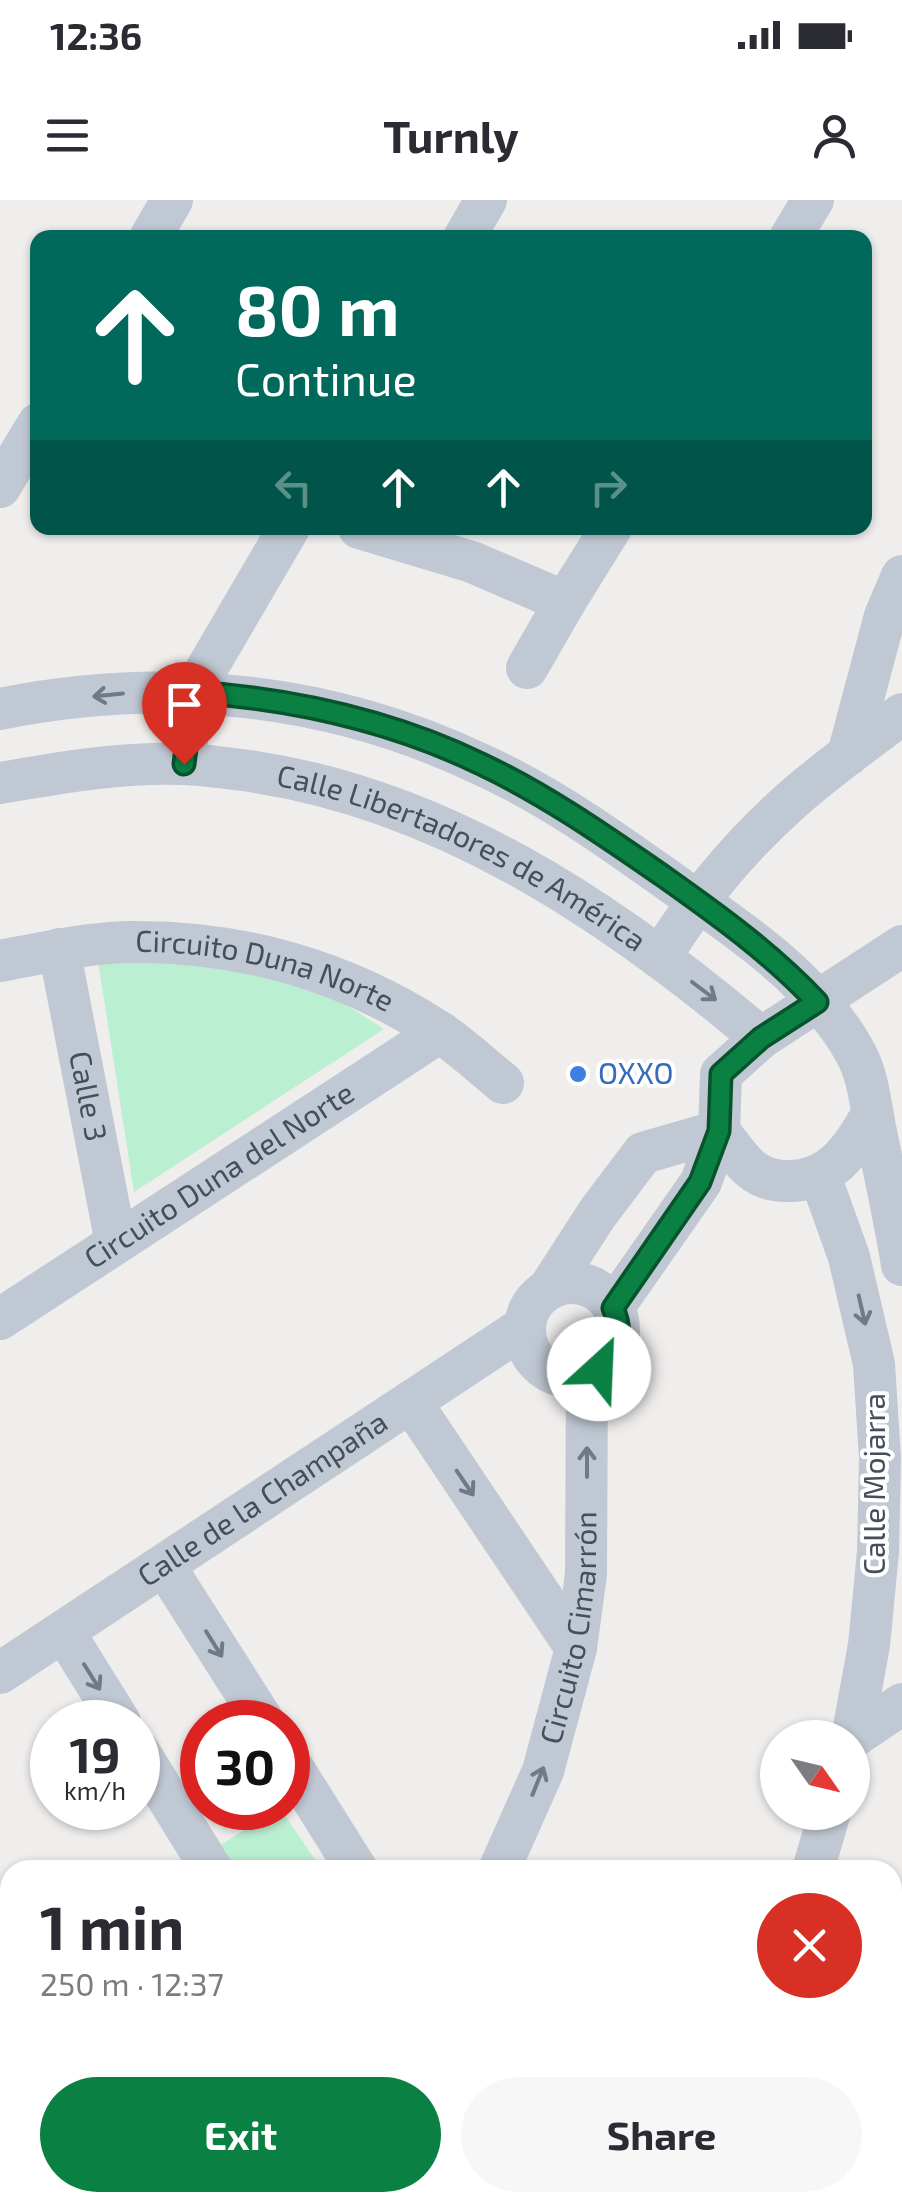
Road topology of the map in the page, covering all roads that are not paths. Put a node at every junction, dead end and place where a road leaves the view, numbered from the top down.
1 (172, 200) edge
2 (486, 200) edge
3 (813, 200) edge
4 (155, 230) edge
5 (469, 230) edge
6 (795, 230) edge
7 (30, 437) edge
8 (0, 487) edge
9 (285, 535) edge
10 (382, 535) edge
11 (607, 535) edge
12 (902, 576) edge
13 (565, 602) junction
14 (528, 668) dead end
15 (193, 692) junction
16 (0, 709) edge
17 (902, 714) edge
18 (848, 755) junction
19 (184, 764) junction
20 (0, 783) edge
21 (698, 901) junction
22 (902, 946) edge
23 (59, 950) junction
24 (660, 958) junction
25 (0, 961) edge
26 (817, 1002) junction
27 (440, 1032) junction
28 (761, 1038) junction
29 (503, 1083) dead end
30 (872, 1114) junction
31 (719, 1131) junction
32 (820, 1176) junction
33 (116, 1243) junction
34 (902, 1266) edge
35 (550, 1287) junction
36 (613, 1308) junction
37 (0, 1320) edge
38 (524, 1326) junction
39 (888, 1360) edge
40 (587, 1375) junction
41 (411, 1402) junction
42 (164, 1565) junction
43 (64, 1632) junction
44 (576, 1648) junction
45 (0, 1672) edge
46 (106, 1700) edge
47 (250, 1700) edge
48 (902, 1704) edge
49 (855, 1720) edge
50 (870, 1726) edge
51 (160, 1786) edge
52 (310, 1795) edge
53 (825, 1830) edge
54 (206, 1860) edge
55 (351, 1860) edge
56 (503, 1860) edge
57 (816, 1860) edge

1 - 4 street
2 - 5 street
3 - 6 street
7 - 8 street
9 - 15 street
10 - 13 street
11 - 13 street
12 - 18 street
13 - 14 street
15 -> 16 street
15 - 19 street
15 - 21 street
17 - 18 street
18 - 21 street
19 - 20 street, Calle Libertadores de América
19 - 24 street, Calle Libertadores de América
21 - 24 street
21 - 26 street
22 - 26 street
23 - 25 street, Circuito Duna Norte
23 - 27 street, Circuito Duna Norte
23 - 33 street, Calle 3
24 -> 28 street, Calle Libertadores de América
26 - 28 street
26 - 30 street
27 - 29 street, Circuito Duna Norte
27 - 33 street, Circuito Duna del Norte
28 - 31 street
30 - 32 street
30 - 34 street
31 - 32 street
31 - 35 street
31 - 36 street
32 -> 39 street, Calle Mojarra
33 - 37 street, Circuito Duna del Norte
35 - 36 street
35 - 38 street
36 - 40 street
38 - 40 street
38 - 41 street, Calle de la Champaña
39 - 49 street, Calle Mojarra
44 -> 40 street, Circuito Cimarrón
41 - 42 street, Calle de la Champaña
41 -> 44 street
42 - 43 street, Calle de la Champaña
42 -> 47 street
43 - 45 street, Calle de la Champaña
43 -> 46 street
56 -> 44 street, Circuito Cimarrón
48 - 50 street
51 - 54 street
52 - 55 street
53 - 57 street

